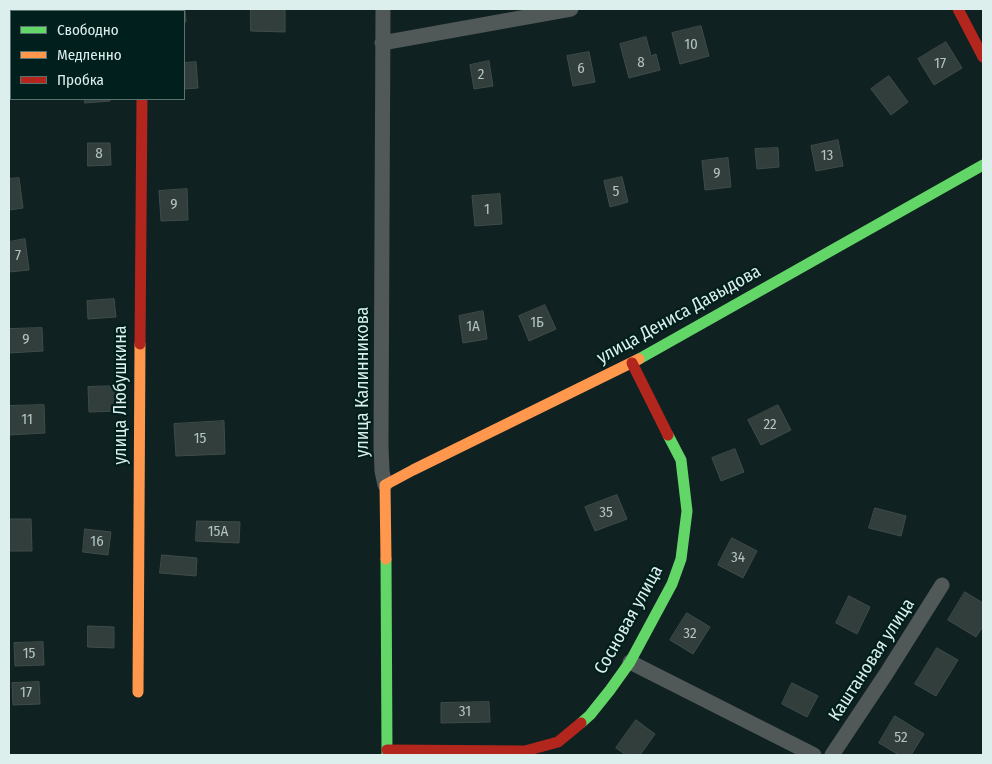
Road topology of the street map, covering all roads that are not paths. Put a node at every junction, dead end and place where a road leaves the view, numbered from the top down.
1 (383, 9) edge
2 (571, 9) edge
3 (958, 9) edge
4 (382, 43) junction
5 (983, 57) edge
6 (142, 100) edge
7 (983, 165) edge
8 (632, 363) junction
9 (385, 485) junction
10 (942, 585) dead end
11 (630, 662) junction
12 (138, 692) dead end
13 (387, 753) edge
14 (814, 755) edge
15 (832, 755) edge

1 - 4 street, улица Калинникова
2 - 4 street
3 - 5 street
4 - 9 street, улица Калинникова
6 - 12 street, улица Любушкина
7 - 8 street, улица Дениса Давыдова
8 - 9 street, улица Дениса Давыдова
8 - 11 street, Сосновая улица
9 - 13 street, улица Калинникова
10 - 15 street, Каштановая улица
11 - 13 street, Сосновая улица
11 - 14 street

